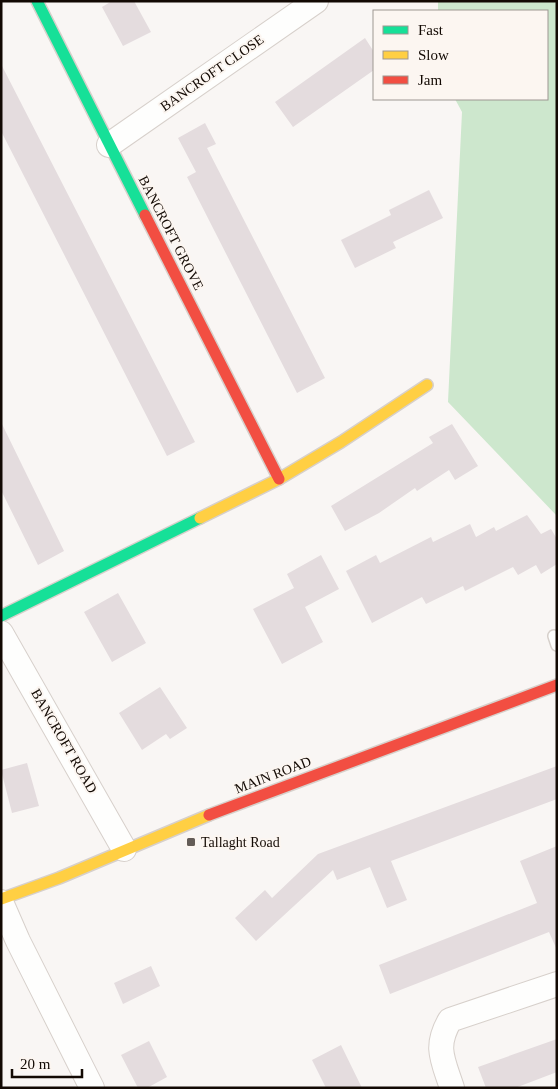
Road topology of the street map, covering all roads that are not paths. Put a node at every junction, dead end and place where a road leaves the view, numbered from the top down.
1 (37, 1) edge
2 (316, 1) edge
3 (109, 145) junction
4 (427, 385) dead end
5 (279, 478) junction
6 (1, 616) edge
7 (1, 633) edge
8 (557, 685) edge
9 (124, 849) junction
10 (1, 901) edge
11 (557, 984) edge
12 (92, 1088) edge
13 (452, 1088) edge

1 - 3 street, BANCROFT GROVE
2 - 3 street, BANCROFT CLOSE
3 - 5 street, BANCROFT GROVE
4 - 5 street
5 - 6 street
7 - 9 street, BANCROFT ROAD
8 - 9 street, MAIN ROAD
9 - 10 street, MAIN ROAD
10 - 12 street
11 - 13 street

